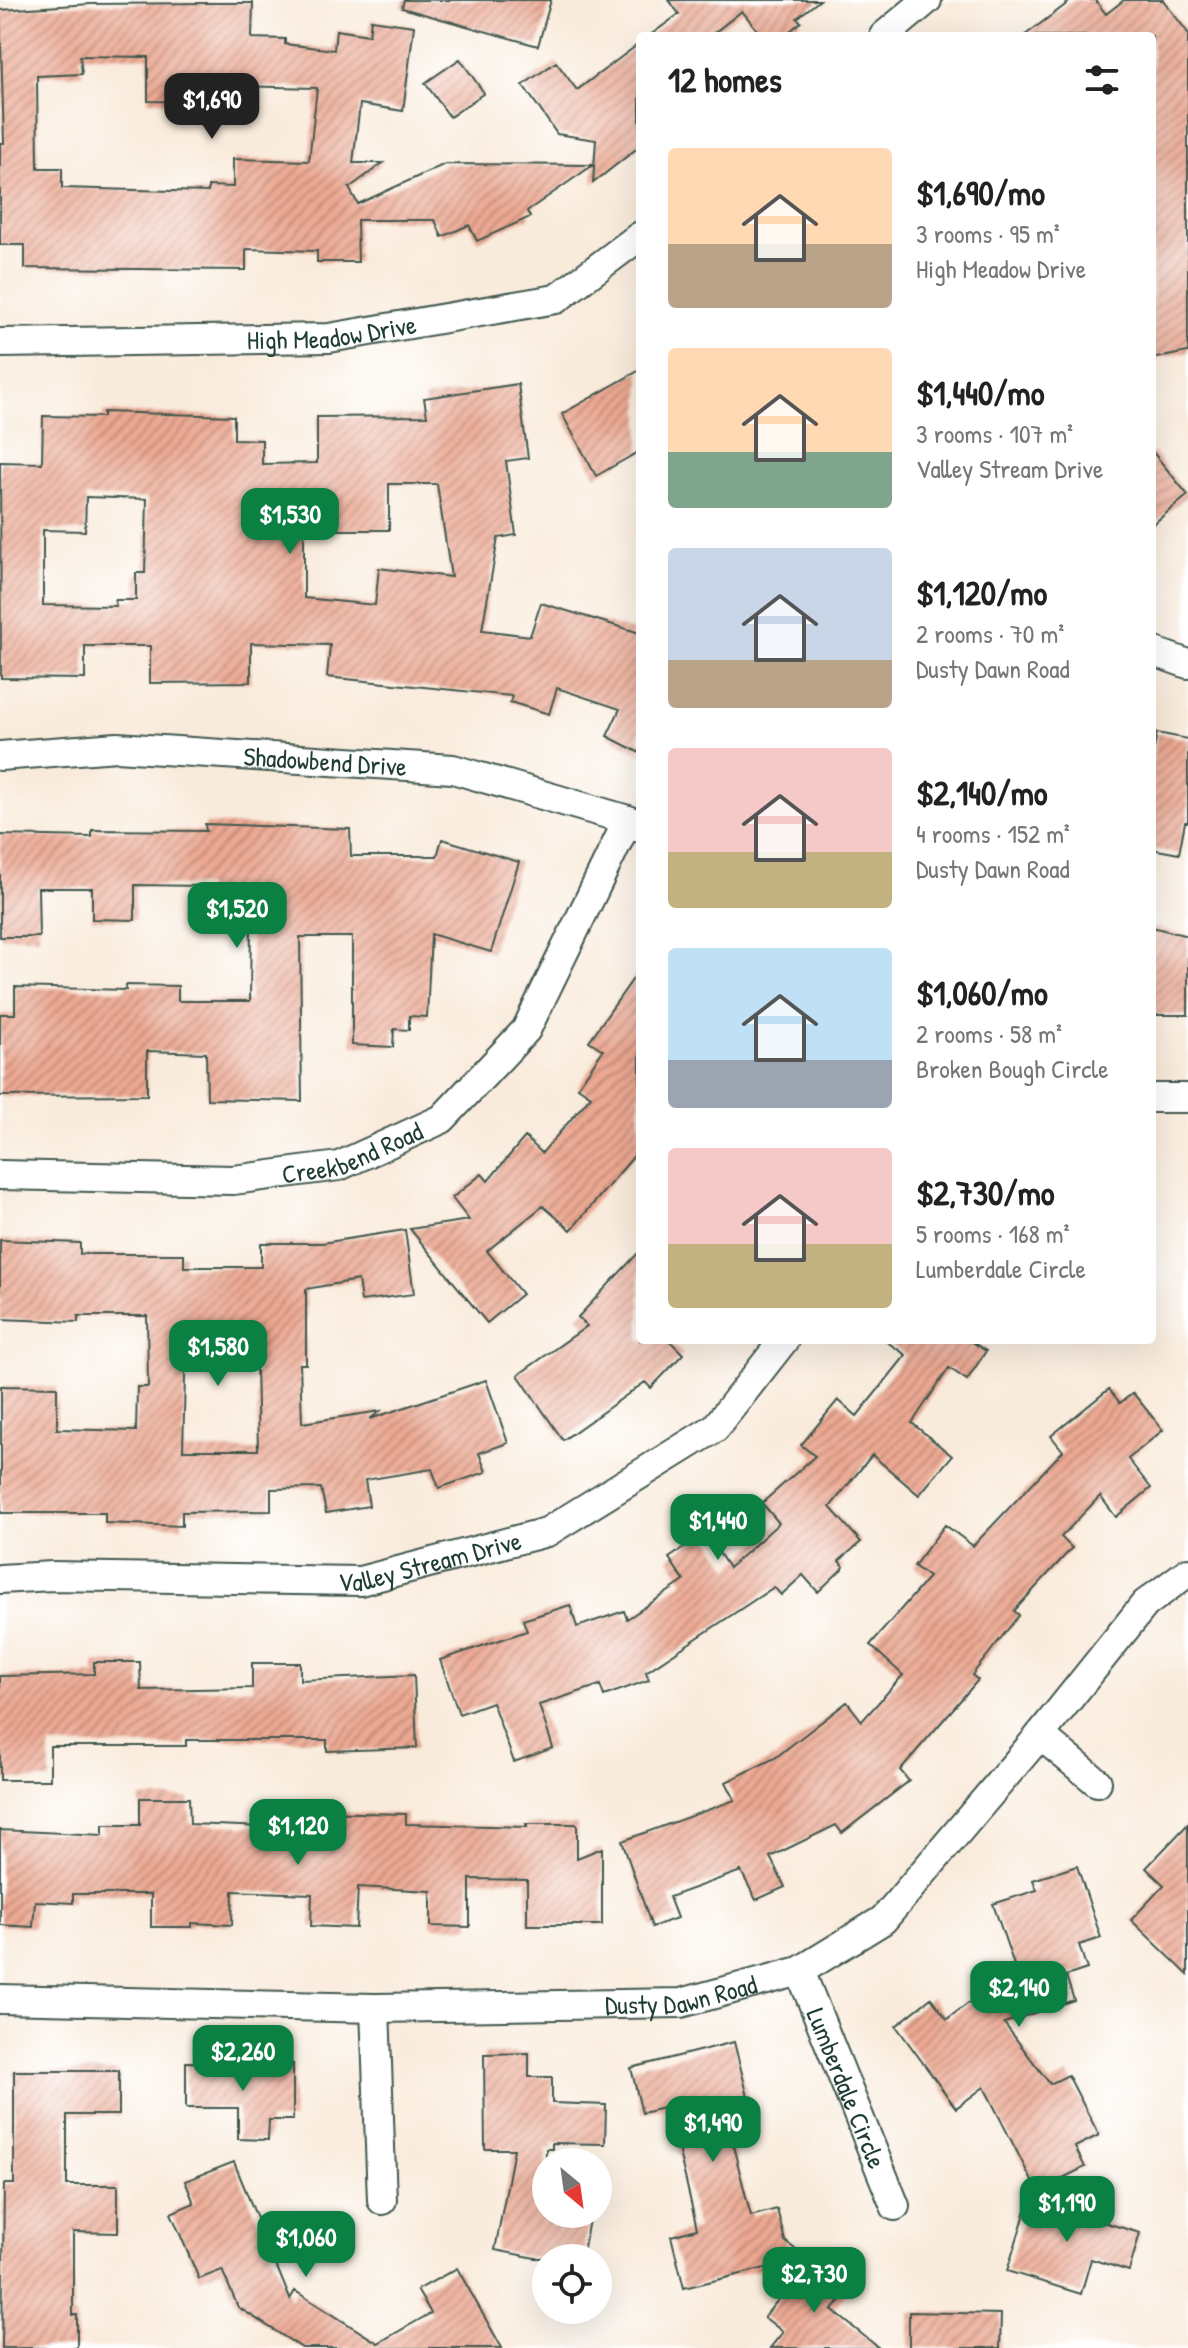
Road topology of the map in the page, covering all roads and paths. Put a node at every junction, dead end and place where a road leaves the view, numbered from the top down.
1 (927, 0) edge
2 (889, 32) edge
3 (636, 239) edge
4 (0, 343) edge
5 (1156, 652) edge
6 (1188, 664) edge
7 (0, 756) edge
8 (634, 824) edge
9 (1156, 1098) edge
10 (1188, 1098) edge
11 (0, 1175) edge
12 (781, 1344) edge
13 (1188, 1572) edge
14 (0, 1579) edge
15 (1040, 1735) junction
16 (1097, 1782) dead end
17 (800, 1971) junction
18 (0, 1999) edge
19 (375, 2008) junction
20 (382, 2200) dead end
21 (895, 2206) dead end

1 - 2 street
3 - 4 street, High Meadow Drive
5 - 6 street
7 - 8 street, Shadowbend Drive
8 - 11 street, Creekbend Road
9 - 10 street
12 - 14 street, Valley Stream Drive
13 - 15 street, Dusty Dawn Road
15 - 16 street
15 - 17 street, Dusty Dawn Road
17 - 19 street, Dusty Dawn Road
17 - 21 street, Lumberdale Circle
18 - 19 street, Dusty Dawn Road
19 - 20 street

